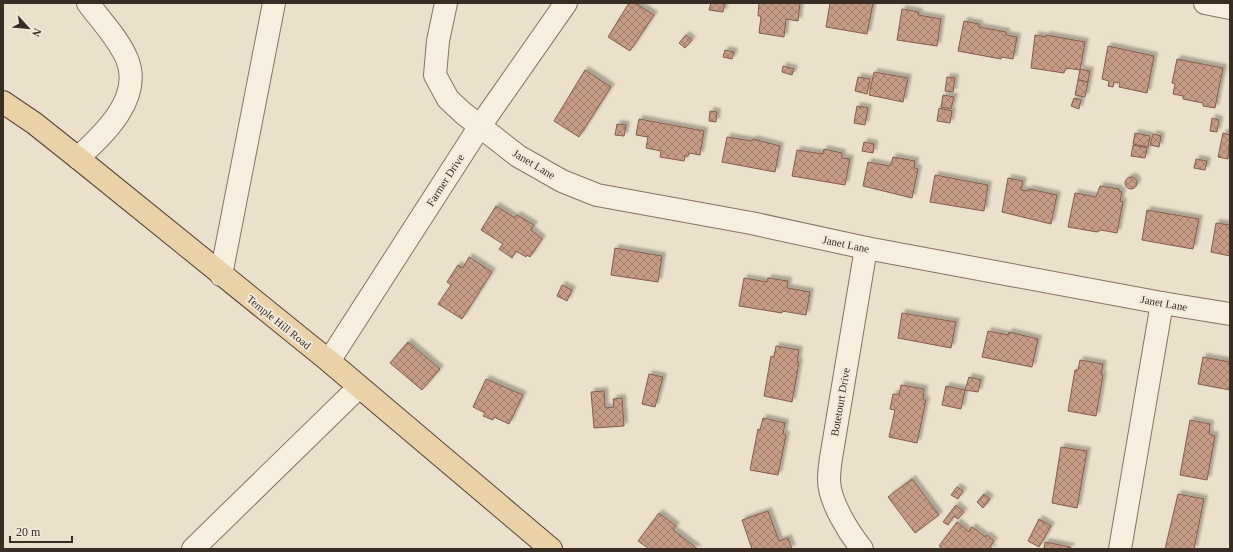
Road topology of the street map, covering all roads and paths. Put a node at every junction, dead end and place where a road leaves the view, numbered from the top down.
1 (88, 3) edge
2 (274, 3) edge
3 (446, 3) edge
4 (566, 3) edge
5 (1205, 3) edge
6 (1230, 8) edge
7 (3, 102) edge
8 (480, 126) junction
9 (78, 158) junction
10 (866, 248) junction
11 (221, 275) junction
12 (1162, 303) junction
13 (1230, 314) edge
14 (329, 361) junction
15 (359, 387) junction
16 (193, 549) edge
17 (551, 549) edge
18 (862, 549) edge
19 (1120, 549) edge

1 - 9 street
2 - 11 street
3 - 8 street, Janet Lane
4 - 8 street, Farmer Drive
5 - 6 street
7 - 9 main road, Temple Hill Road
8 - 10 street, Janet Lane
8 - 14 street, Farmer Drive
9 - 11 main road, Temple Hill Road
10 - 12 street, Janet Lane
10 - 18 street, Botetourt Drive
11 - 14 main road, Temple Hill Road
12 - 13 street, Janet Lane
12 - 19 street
14 - 15 main road, Temple Hill Road
15 - 16 street
15 - 17 main road, Temple Hill Road

